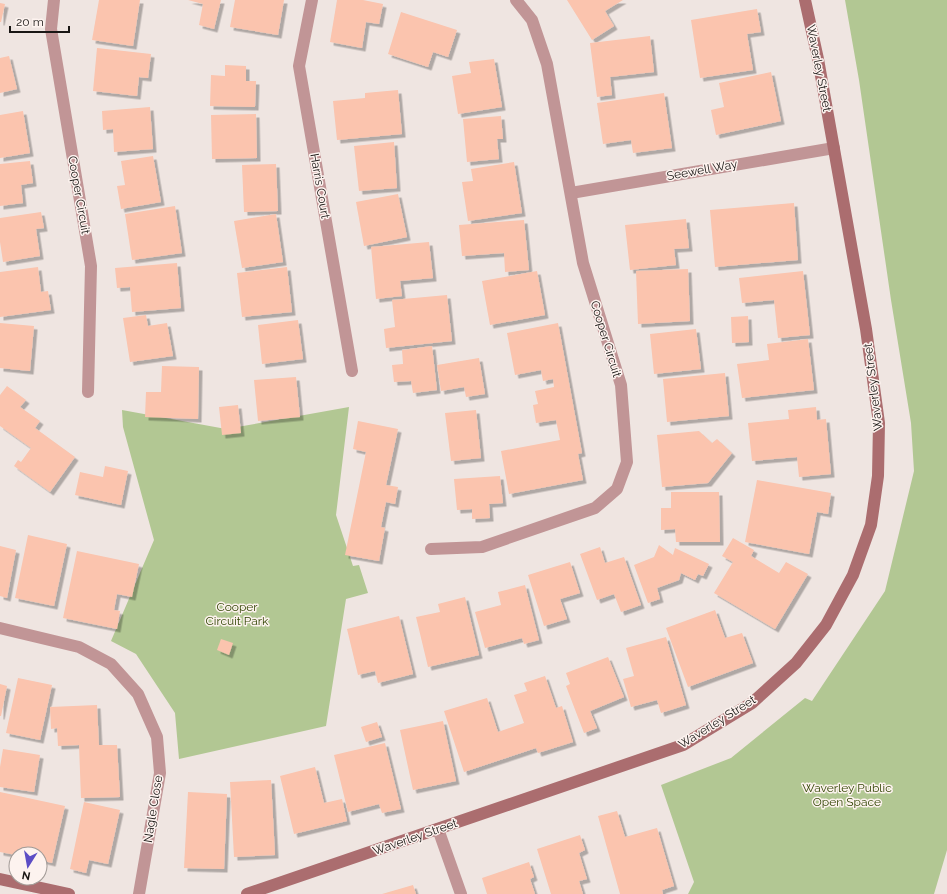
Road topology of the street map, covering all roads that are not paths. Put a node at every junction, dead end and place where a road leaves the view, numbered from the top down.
1 (54, 0) edge
2 (312, 0) edge
3 (516, 0) edge
4 (804, 0) edge
5 (834, 148) junction
6 (570, 193) junction
7 (352, 371) dead end
8 (88, 392) dead end
9 (431, 549) dead end
10 (0, 628) edge
11 (438, 829) junction
12 (0, 879) edge
13 (69, 894) edge
14 (139, 894) edge
15 (247, 894) edge
16 (461, 894) edge

1 - 8 street, Cooper Circuit
2 - 7 street, Harris Court
3 - 6 street, Cooper Circuit
4 - 5 street, Waverley Street
5 - 6 street, Seewell Way
5 - 11 street, Waverley Street
6 - 9 street, Cooper Circuit
10 - 14 street, Nagle Close
11 - 15 street, Waverley Street
11 - 16 street
12 - 13 street

